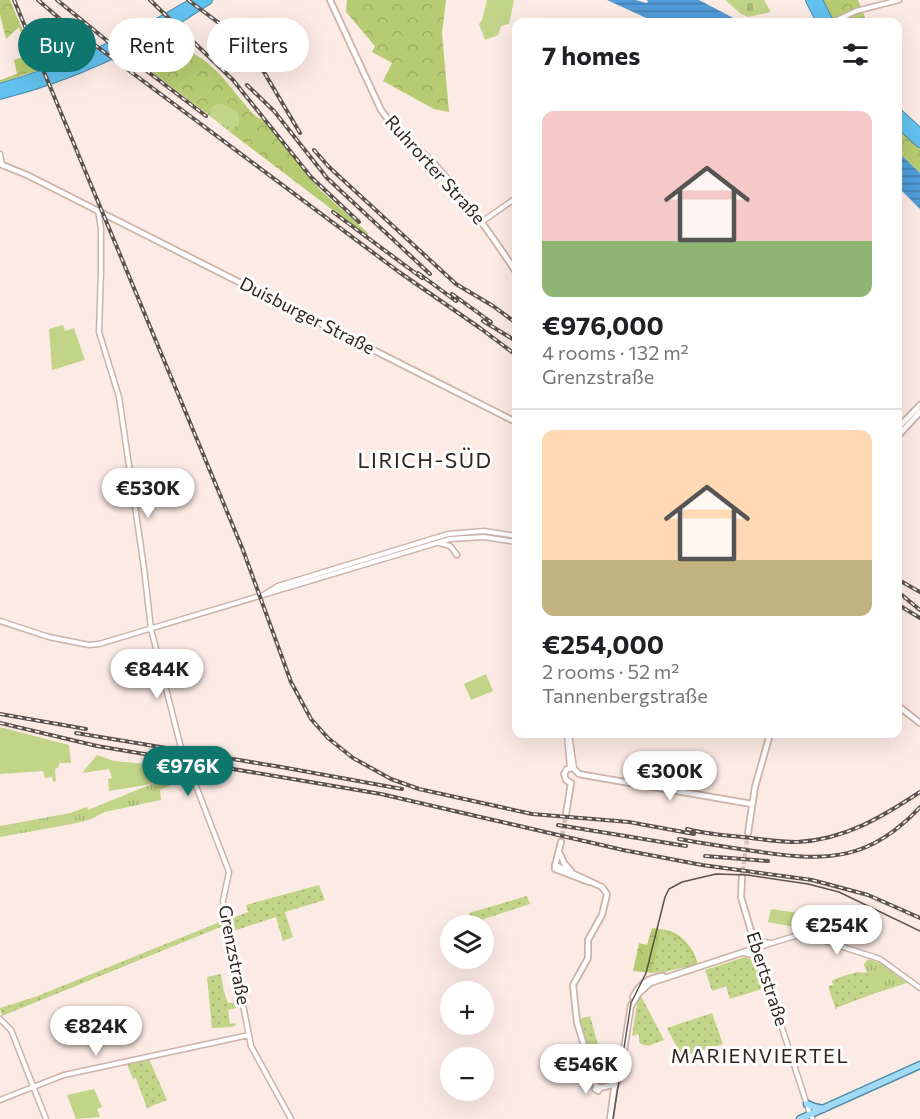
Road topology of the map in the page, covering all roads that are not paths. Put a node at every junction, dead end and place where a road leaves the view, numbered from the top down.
1 (197, 0) edge
2 (208, 0) edge
3 (330, 0) edge
4 (810, 0) edge
5 (818, 0) edge
6 (899, 0) edge
7 (819, 18) edge
8 (832, 18) edge
9 (842, 18) edge
10 (0, 88) edge
11 (0, 95) edge
12 (902, 117) edge
13 (902, 127) edge
14 (920, 134) edge
15 (920, 143) edge
16 (0, 154) edge
17 (1, 164) edge
18 (512, 201) edge
19 (98, 210) junction
20 (483, 221) junction
21 (512, 266) edge
22 (920, 405) edge
23 (920, 412) edge
24 (512, 419) edge
25 (902, 424) edge
26 (902, 432) edge
27 (512, 535) edge
28 (512, 541) edge
29 (438, 542) junction
30 (457, 555) dead end
31 (373, 559) junction
32 (0, 621) edge
33 (151, 629) junction
34 (902, 709) edge
35 (920, 723) edge
36 (568, 738) edge
37 (769, 738) edge
38 (572, 768) junction
39 (579, 774) junction
40 (571, 783) junction
41 (752, 804) junction
42 (566, 814) tunnel mouth
43 (748, 833) tunnel mouth
44 (560, 854) junction
45 (556, 867) junction
46 (573, 873) junction
47 (742, 877) tunnel mouth
48 (591, 882) junction
49 (752, 933) junction
50 (771, 943) junction
51 (756, 948) junction
52 (742, 953) junction
53 (760, 962) junction
54 (920, 988) edge
55 (0, 1019) edge
56 (249, 1035) junction
57 (920, 1067) edge
58 (616, 1084) junction
59 (34, 1087) junction
60 (0, 1100) edge
61 (807, 1105) junction
62 (824, 1109) junction
63 (810, 1118) edge
64 (46, 1119) edge
65 (291, 1119) edge
66 (610, 1119) edge
67 (801, 1119) edge

1 - 10 highway
2 - 11 highway
3 - 20 main road, Ruhrorter Straße
4 - 7 highway
5 - 8 highway
6 - 9 street
12 - 14 highway
13 - 15 highway
16 - 17 street
17 - 19 main road, Duisburger Straße
18 - 20 street
19 - 24 main road, Duisburger Straße
19 - 33 street, Grenzstraße
20 - 21 main road, Ruhrorter Straße
22 - 25 main road
23 - 26 main road
27 - 31 street
28 - 29 street
29 - 30 street
29 - 31 street
31 - 33 street
32 - 33 street
33 - 56 street, Grenzstraße
34 - 35 main road
36 - 38 street
37 - 41 main road
38 - 39 main road
38 - 40 main road
39 - 40 main road
39 - 41 main road
40 - 42 main road
41 - 43 main road
44 - 45 main road
44 - 45 main road
44 - 46 main road
45 - 46 main road
45 - 48 main road
46 - 48 main road
47 - 49 main road, Ebertstraße
48 - 58 main road
49 - 50 street
49 - 51 main road, Ebertstraße
50 - 51 street
50 - 54 street
51 - 52 main road
51 - 53 street, Ebertstraße
52 - 53 street
52 - 58 main road
53 - 61 street, Ebertstraße
55 - 59 street
56 - 59 street
56 - 65 street, Grenzstraße
57 - 62 main road
57 - 63 main road
58 - 66 main road
59 - 60 street
59 - 64 street
61 - 62 main road
61 - 63 street, Ebertstraße
61 - 67 main road
62 - 63 main road
63 - 67 main road

